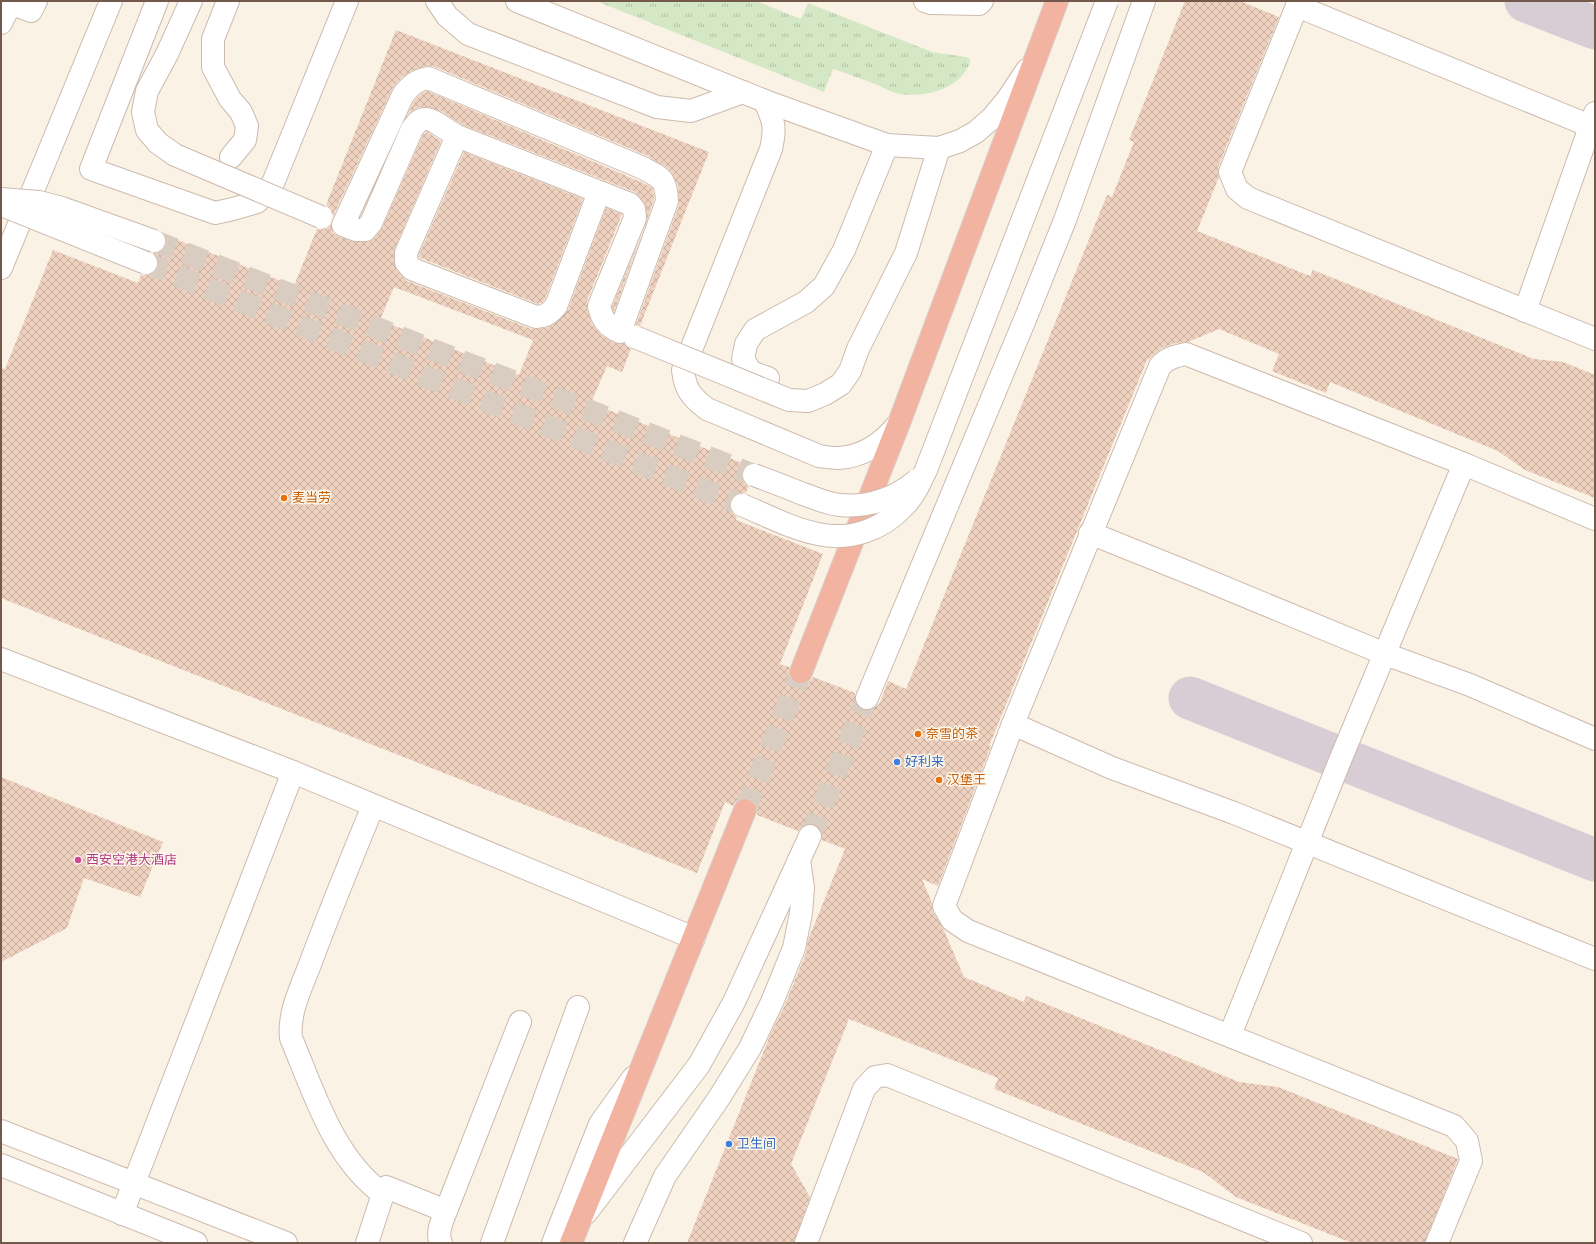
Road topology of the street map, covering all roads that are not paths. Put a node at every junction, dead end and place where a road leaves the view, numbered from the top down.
1 (36, 1) edge
2 (111, 1) edge
3 (157, 1) edge
4 (191, 1) edge
5 (228, 1) edge
6 (346, 1) edge
7 (438, 1) edge
8 (517, 1) edge
9 (925, 1) edge
10 (1057, 1) edge
11 (1107, 1) edge
12 (1144, 1) edge
13 (8, 2) edge
14 (983, 2) edge
15 (1298, 3) edge
16 (1, 23) edge
17 (1036, 56) junction
18 (743, 92) junction
19 (766, 101) junction
20 (1593, 122) edge
21 (457, 136) junction
22 (887, 145) junction
23 (939, 148) junction
24 (231, 157) dead end
25 (599, 192) junction
26 (1, 199) edge
27 (1, 205) edge
28 (321, 217) dead end
29 (154, 241) tunnel mouth
30 (146, 264) tunnel mouth
31 (1, 268) edge
32 (1525, 311) junction
33 (628, 335) junction
34 (1595, 339) edge
35 (768, 378) dead end
36 (899, 423) junction
37 (1464, 464) junction
38 (926, 470) junction
39 (754, 475) tunnel mouth
40 (742, 505) tunnel mouth
41 (1595, 519) edge
42 (1090, 533) junction
43 (1385, 654) junction
44 (1, 659) edge
45 (801, 672) tunnel mouth
46 (867, 698) tunnel mouth
47 (1013, 724) junction
48 (1595, 738) edge
49 (293, 772) junction
50 (373, 806) junction
51 (745, 810) tunnel mouth
52 (810, 836) tunnel mouth
53 (1307, 843) junction
54 (799, 860) junction
55 (694, 938) junction
56 (1595, 959) edge
57 (578, 1007) dead end
58 (520, 1022) dead end
59 (1230, 1035) junction
60 (643, 1064) junction
61 (1, 1131) edge
62 (1, 1165) edge
63 (133, 1183) junction
64 (386, 1188) dead end
65 (446, 1211) junction
66 (122, 1214) junction
67 (580, 1222) junction
68 (196, 1243) edge
69 (286, 1243) edge
70 (367, 1243) edge
71 (441, 1243) edge
72 (492, 1243) edge
73 (553, 1243) edge
74 (571, 1243) edge
75 (635, 1243) edge
76 (806, 1243) edge
77 (1301, 1243) edge
78 (1436, 1243) edge

1 - 13 street
2 - 31 street
3 - 6 street
4 - 28 street, bridge
5 - 24 street
7 - 18 street
8 - 18 street
9 - 14 street
10 - 17 highway
11 - 38 street, bridge
12 - 46 street
13 - 16 street
15 - 20 street
15 - 32 street
17 - 23 street
17 - 36 highway
18 - 19 street
19 - 22 street
19 - 36 street
20 - 32 street
21 - 25 street
21 - 25 street
21 - 33 street
22 - 23 street
22 - 35 street
23 - 33 street, bridge
25 - 33 street
26 - 29 street, bridge
27 - 30 street, bridge
32 - 34 street
36 - 45 highway
37 - 41 street
37 - 42 street
37 - 43 street
38 - 39 street, bridge
38 - 40 street, bridge
42 - 43 street
42 - 47 street
43 - 48 street
43 - 53 street
44 - 49 street
47 - 53 street
47 - 59 street
49 - 50 street
49 - 63 street
50 - 55 street
50 - 70 street
51 - 55 highway
52 - 54 street
53 - 56 street
53 - 59 street
54 - 67 street
54 - 75 street
55 - 60 highway
57 - 72 street
58 - 65 street
59 - 78 street
60 - 67 highway
60 - 73 street
61 - 63 street
62 - 66 street
63 - 66 street
63 - 69 street
64 - 65 street
65 - 71 street
66 - 68 street
67 - 74 highway
76 - 77 street

